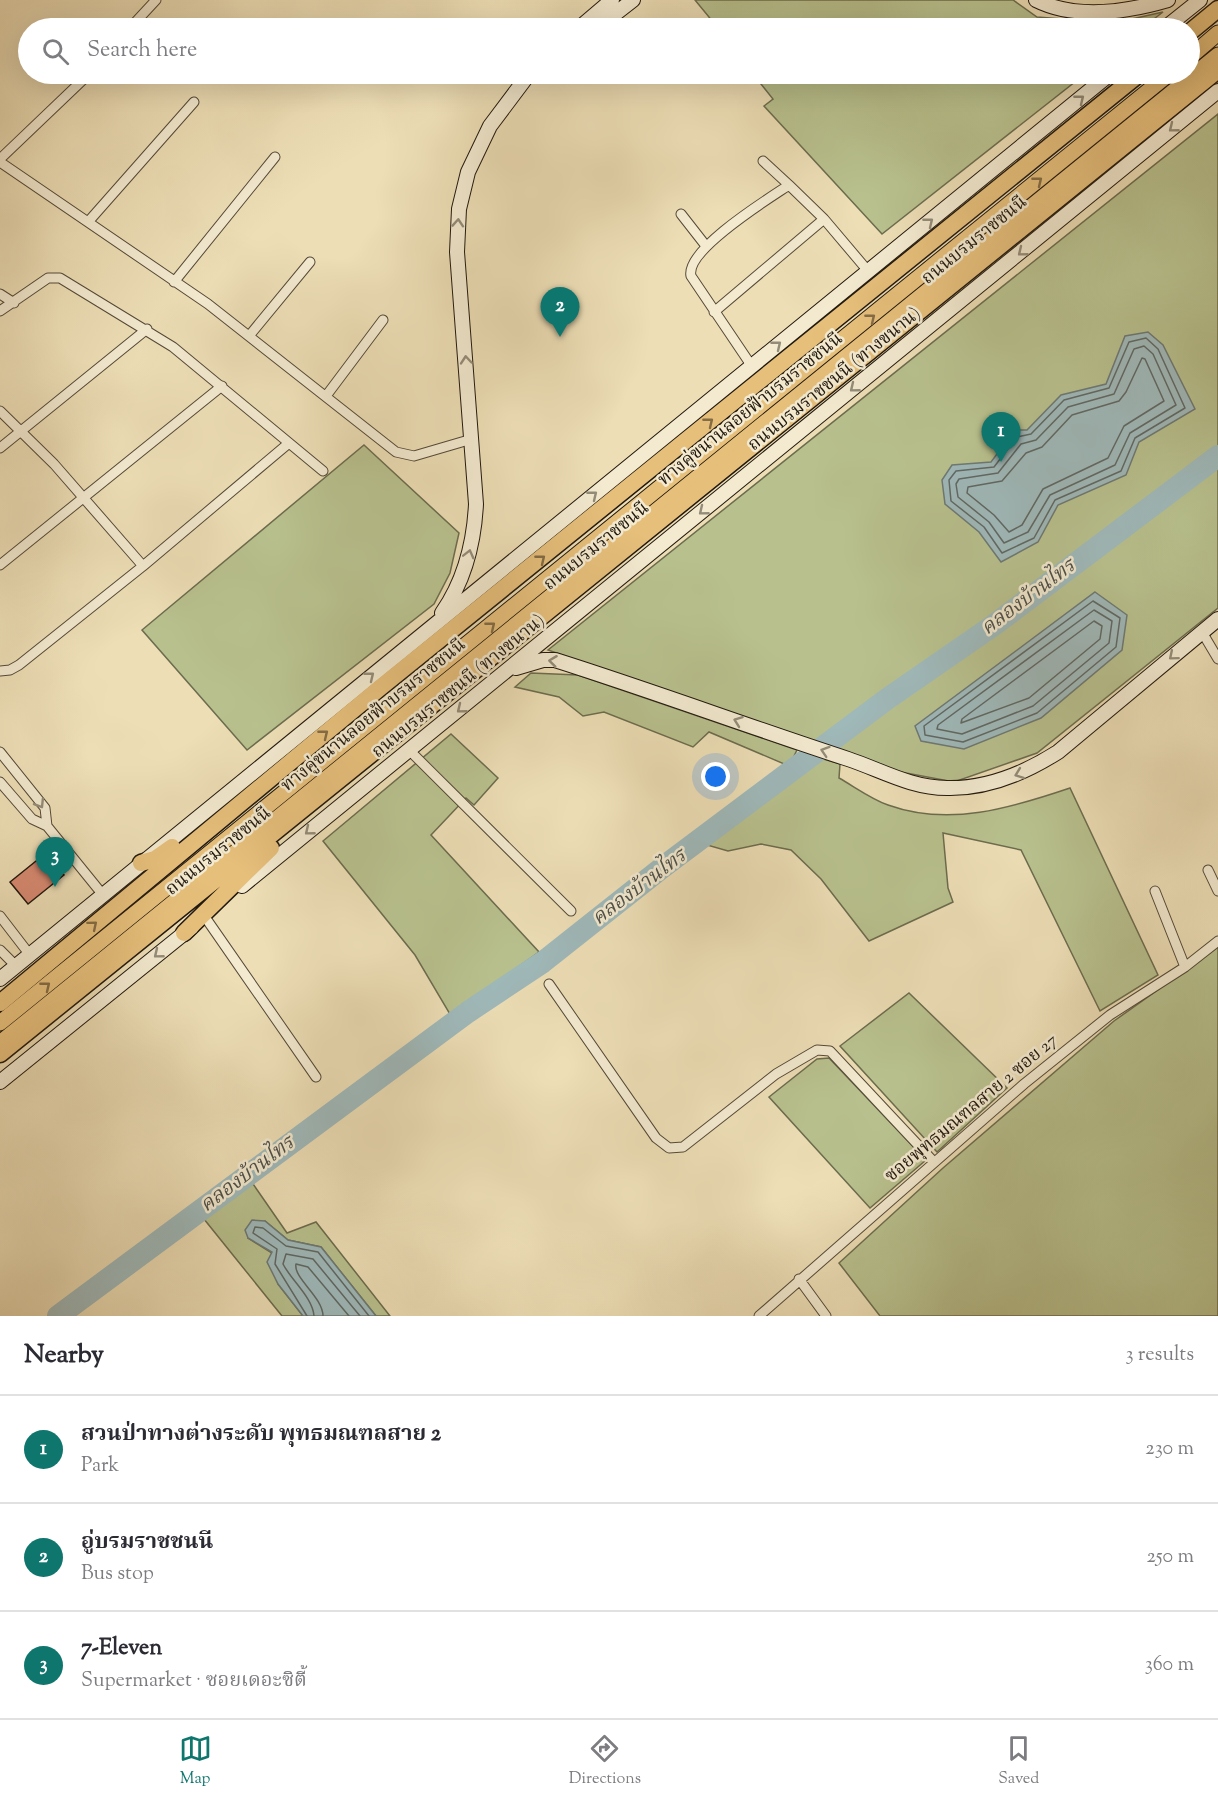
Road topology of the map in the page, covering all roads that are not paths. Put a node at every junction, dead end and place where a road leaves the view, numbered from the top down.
1 (156, 0) edge
2 (633, 0) edge
3 (1036, 0) edge
4 (1168, 0) edge
5 (1200, 0) edge
6 (609, 1) edge
7 (1218, 9) edge
8 (139, 18) edge
9 (590, 18) edge
10 (610, 18) edge
11 (1178, 18) edge
12 (1200, 24) edge
13 (1218, 33) edge
14 (1200, 48) edge
15 (1218, 55) edge
16 (1200, 70) edge
17 (1218, 70) edge
18 (79, 84) edge
19 (522, 84) edge
20 (1098, 84) edge
21 (1127, 84) edge
22 (1157, 84) edge
23 (1182, 84) edge
24 (1218, 91) edge
25 (194, 102) dead end
26 (275, 158) dead end
27 (0, 161) edge
28 (763, 161) dead end
29 (789, 185) junction
30 (681, 214) dead end
31 (824, 219) junction
32 (88, 222) junction
33 (706, 246) junction
34 (310, 262) dead end
35 (868, 272) junction
36 (174, 282) junction
37 (0, 294) edge
38 (14, 303) junction
39 (0, 311) edge
40 (714, 312) junction
41 (383, 320) dead end
42 (147, 329) junction
43 (249, 336) junction
44 (751, 365) junction
45 (222, 386) junction
46 (326, 396) junction
47 (0, 411) edge
48 (22, 431) junction
49 (472, 440) junction
50 (289, 443) junction
51 (0, 448) edge
52 (323, 471) dead end
53 (84, 500) junction
54 (0, 565) edge
55 (143, 566) junction
56 (1218, 619) edge
57 (434, 625) junction
58 (1202, 632) junction
59 (1218, 659) edge
60 (0, 671) edge
61 (506, 672) junction
62 (409, 750) junction
63 (0, 752) edge
64 (296, 757) junction
65 (0, 782) edge
66 (24, 782) junction
67 (335, 784) junction
68 (10, 794) junction
69 (47, 826) junction
70 (141, 863) junction
71 (1208, 870) dead end
72 (1155, 891) dead end
73 (1218, 891) edge
74 (103, 895) junction
75 (571, 911) dead end
76 (0, 916) edge
77 (205, 917) junction
78 (184, 933) junction
79 (1218, 941) edge
80 (0, 950) edge
81 (30, 955) junction
82 (16, 966) junction
83 (1185, 967) junction
84 (0, 979) edge
85 (549, 984) dead end
86 (0, 1003) edge
87 (0, 1023) edge
88 (0, 1043) edge
89 (0, 1054) edge
90 (316, 1077) dead end
91 (0, 1082) edge
92 (934, 1162) junction
93 (800, 1279) junction
94 (759, 1316) edge
95 (826, 1316) edge

1 - 8 street
2 - 10 main road
3 - 4 main road
5 - 11 main road
6 - 9 main road
7 - 12 highway
13 - 14 main road
15 - 16 main road, ทางคู่ขนานลอยฟ้าบรมราชชนนี
17 - 67 highway, ถนนบรมราชชนนี
18 - 27 street
49 -> 19 main road
35 -> 20 main road
64 -> 21 highway, ถนนบรมราชชนนี
87 -> 22 main road, ทางคู่ขนานลอยฟ้าบรมราชชนนี
23 - 88 main road, ทางคู่ขนานลอยฟ้าบรมราชชนนี
24 -> 61 main road, ถนนบรมราชชนนี (ทางขนาน)
25 - 32 street
26 - 36 street
27 - 32 street
28 - 29 street
29 - 31 street
29 - 33 street
30 - 33 street
31 - 35 street
31 - 40 street
32 - 36 street
33 - 40 street
34 - 43 street
44 -> 35 main road
36 - 43 street
37 - 38 street
38 - 39 street
38 - 42 street
40 - 44 street
41 - 46 street
42 - 45 street
42 - 48 street
43 - 46 street
57 -> 44 main road
45 - 50 street
45 - 53 street
46 - 49 street
47 - 48 street
48 - 51 street
48 - 53 street
57 -> 49 main road
50 - 52 street
50 - 55 street
53 - 54 street
53 - 55 street
55 - 60 street
56 - 58 main road
70 -> 57 main road
58 - 59 street
58 -> 61 main road
61 -> 62 main road, ถนนบรมราชชนนี (ทางขนาน)
62 - 75 street
62 -> 77 main road, ถนนบรมราชชนนี (ทางขนาน)
63 - 66 street
64 - 70 highway
86 -> 64 highway, ถนนบรมราชชนนี
65 - 68 street
66 - 68 street
66 -> 69 street
67 - 78 highway
67 - 89 highway, ถนนบรมราชชนนี
68 - 69 street
69 - 74 street
70 - 74 main road
71 - 73 street
72 - 83 street
74 - 81 main road
76 - 81 street
77 - 78 main road, ถนนบรมราชชนนี (ทางขนาน)
77 - 90 street
78 -> 91 main road, ถนนบรมราชชนนี (ทางขนาน)
79 - 83 street, ซอยพุทธมณฑลสาย 2 ซอย 27
80 - 82 street
81 - 82 main road
82 - 84 main road
83 - 92 street, ซอยพุทธมณฑลสาย 2 ซอย 27
85 - 92 street
92 - 93 street, ซอยพุทธมณฑลสาย 2 ซอย 27
93 - 94 street, ซอยพุทธมณฑลสาย 2 ซอย 27
93 - 95 street

